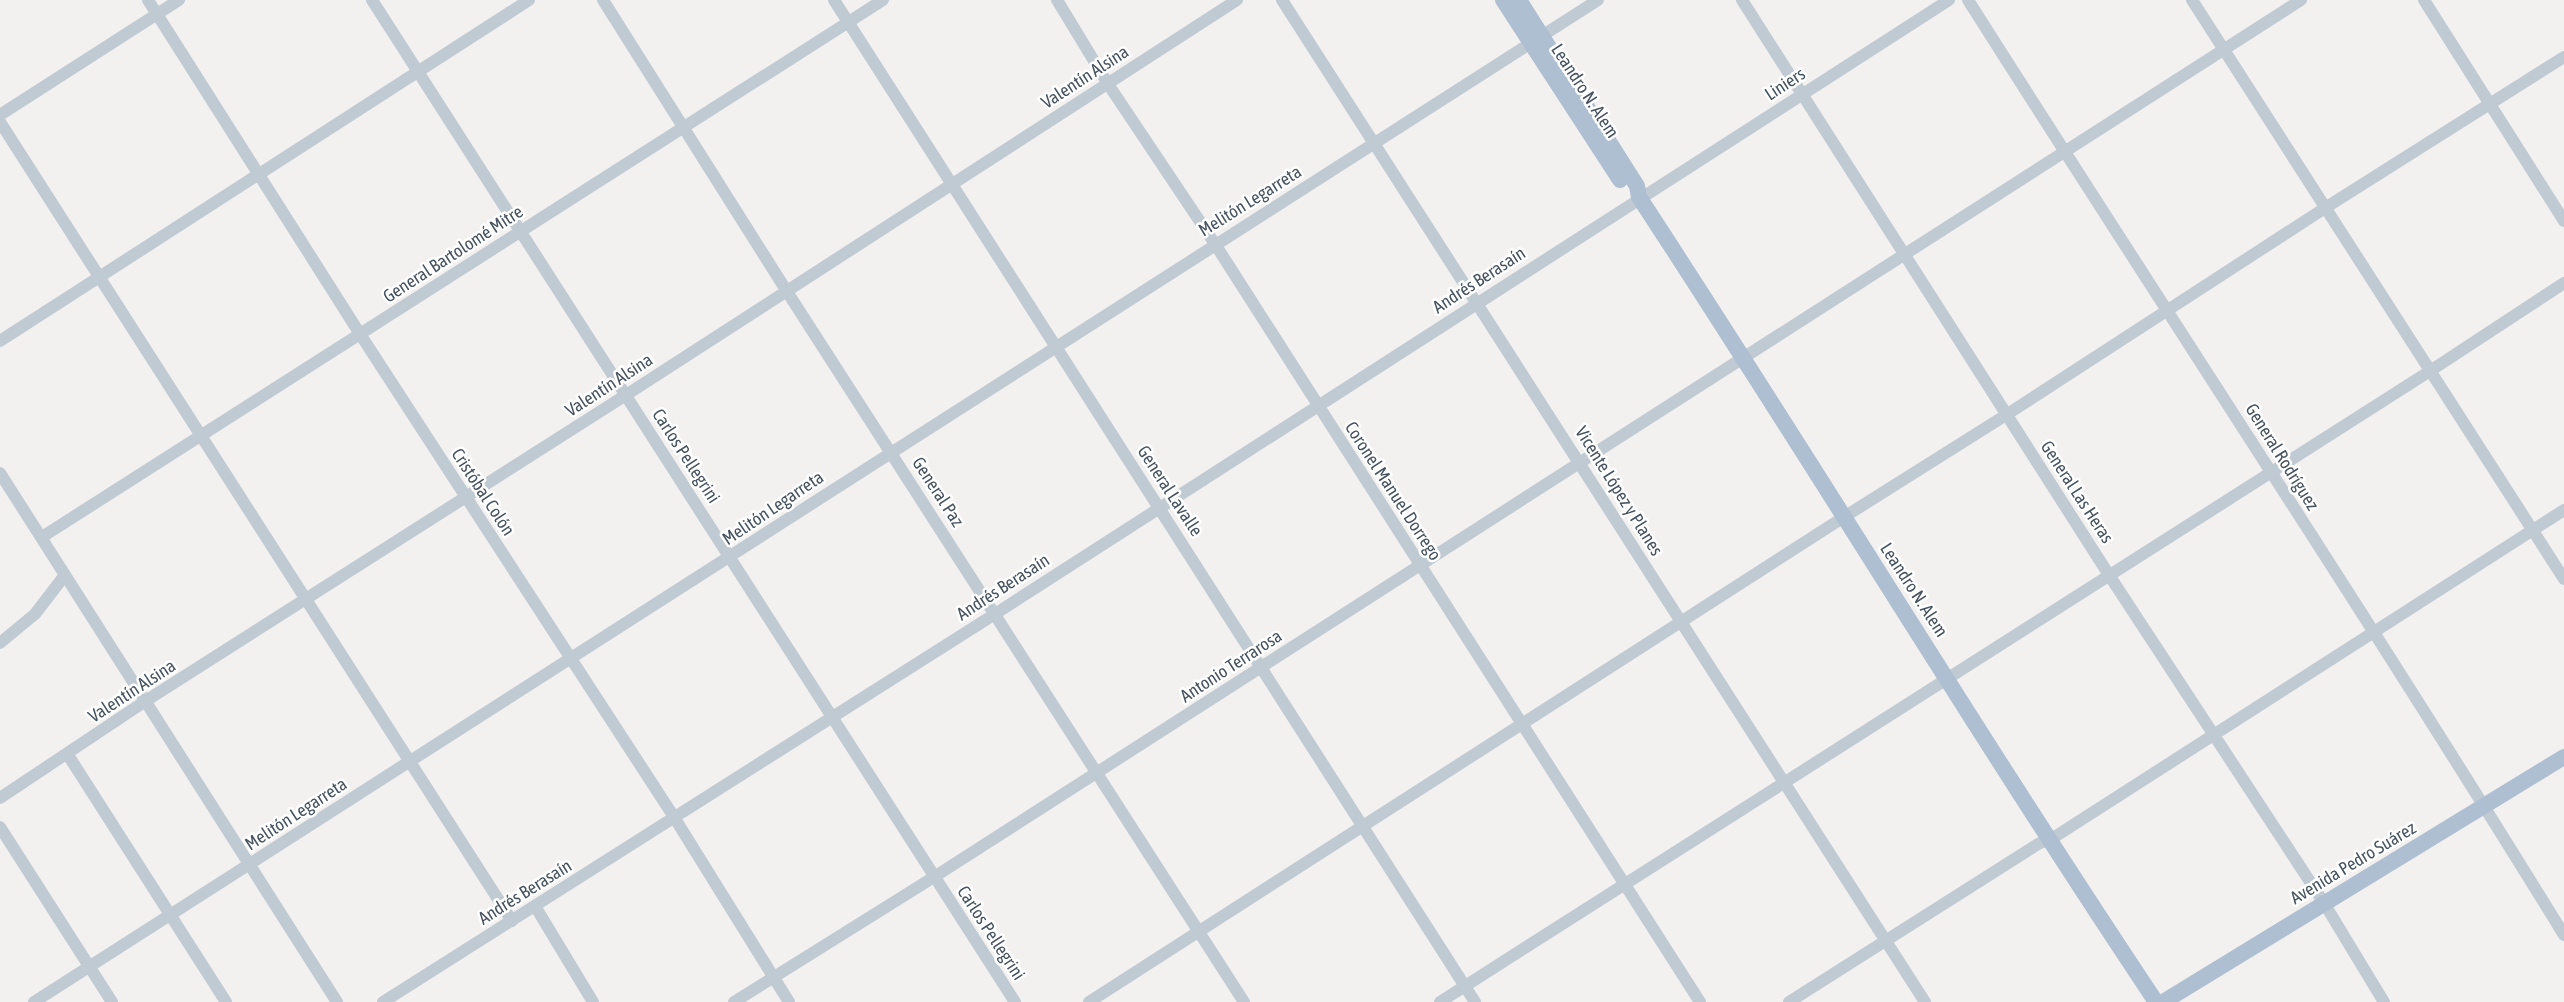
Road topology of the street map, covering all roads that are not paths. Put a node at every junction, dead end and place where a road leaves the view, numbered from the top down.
1 (148, 0) edge
2 (179, 0) edge
3 (372, 0) edge
4 (529, 0) edge
5 (603, 0) edge
6 (834, 0) edge
7 (883, 0) edge
8 (1057, 0) edge
9 (1237, 0) edge
10 (1282, 0) edge
11 (1503, 0) edge
12 (1519, 0) edge
13 (1598, 0) edge
14 (1742, 0) edge
15 (1949, 0) edge
16 (1968, 0) edge
17 (2192, 0) edge
18 (2301, 0) edge
19 (2424, 0) edge
20 (157, 14) junction
21 (848, 22) junction
22 (1537, 40) junction
23 (2224, 49) junction
24 (2564, 57) edge
25 (418, 73) junction
26 (1108, 83) junction
27 (1801, 94) junction
28 (2490, 104) junction
29 (0, 115) edge
30 (0, 122) edge
31 (684, 127) junction
32 (1375, 144) junction
33 (2065, 152) junction
34 (259, 174) junction
35 (951, 186) junction
36 (1639, 197) junction
37 (2325, 208) junction
38 (2564, 221) edge
39 (522, 231) junction
40 (1215, 244) junction
41 (1904, 255) junction
42 (98, 277) junction
43 (2564, 283) edge
44 (786, 289) junction
45 (1477, 302) junction
46 (2168, 309) junction
47 (360, 334) junction
48 (0, 341) edge
49 (1054, 347) junction
50 (1743, 357) junction
51 (2430, 371) junction
52 (626, 395) junction
53 (1317, 407) junction
54 (2006, 415) junction
55 (201, 435) junction
56 (891, 451) junction
57 (1580, 461) junction
58 (2270, 472) junction
59 (0, 474) edge
60 (466, 498) junction
61 (1160, 507) junction
62 (2564, 510) edge
63 (1844, 517) junction
64 (2532, 530) junction
65 (42, 537) junction
66 (730, 558) junction
67 (1420, 564) junction
68 (65, 575) junction
69 (2109, 575) junction
70 (2564, 579) edge
71 (305, 601) junction
72 (995, 614) junction
73 (1681, 621) junction
74 (2374, 633) junction
75 (0, 643) edge
76 (569, 660) junction
77 (1261, 668) junction
78 (1947, 678) junction
79 (144, 702) junction
80 (833, 716) junction
81 (1523, 724) junction
82 (2215, 736) junction
83 (68, 755) junction
84 (2564, 757) edge
85 (408, 762) junction
86 (1097, 773) junction
87 (1785, 782) junction
88 (0, 798) edge
89 (2484, 806) junction
90 (674, 817) junction
91 (1364, 826) junction
92 (0, 827) edge
93 (2048, 840) junction
94 (249, 865) junction
95 (934, 877) junction
96 (1625, 885) junction
97 (2323, 903) junction
98 (535, 906) junction
99 (170, 915) junction
100 (512, 921) junction
101 (1198, 931) junction
102 (2564, 935) edge
103 (1886, 939) junction
104 (89, 966) junction
105 (774, 978) junction
106 (1465, 986) junction
107 (389, 1000) edge
108 (34, 1002) edge
109 (112, 1002) edge
110 (226, 1002) edge
111 (337, 1002) edge
112 (593, 1002) edge
113 (734, 1002) edge
114 (789, 1002) edge
115 (1015, 1002) edge
116 (1089, 1002) edge
117 (1244, 1002) edge
118 (1440, 1002) edge
119 (1475, 1002) edge
120 (1700, 1002) edge
121 (1788, 1002) edge
122 (1925, 1002) edge
123 (2156, 1002) edge
124 (2163, 1002) edge
125 (2384, 1002) edge

1 - 20 street, Cristóbal Colón
2 - 20 street
3 - 25 street, Carlos Pellegrini
4 - 25 street
5 - 31 street, General Paz
6 - 21 street, General Lavalle
7 - 21 street, General Bartolomé Mitre
8 - 26 street, Coronel Manuel Dorrego
9 - 26 street, Valentín Alsina
10 - 32 street, Vicente López y Planes
11 - 22 main road, Leandro N. Alem
12 - 22 main road, Leandro N. Alem
13 - 22 street, Melitón Legarreta
14 - 27 street, General Las Heras
15 - 27 street, Liniers
16 - 33 street, General Rodríguez
17 - 23 street
18 - 23 street, Antonio Terrarosa
19 - 28 street
20 - 29 street
20 - 34 street, Cristóbal Colón
21 - 31 street, General Bartolomé Mitre
21 - 35 street, General Lavalle
22 - 32 street, Melitón Legarreta
22 - 36 main road, Leandro N. Alem
23 - 33 street, Antonio Terrarosa
23 - 37 street
24 - 28 street
25 - 34 street
25 - 39 street, Carlos Pellegrini
26 - 35 street, Valentín Alsina
26 - 40 street, Coronel Manuel Dorrego
27 - 36 street, Liniers
27 - 41 street, General Las Heras
28 - 37 street
28 - 38 street
30 - 42 street
31 - 39 street, General Bartolomé Mitre
31 - 44 street, General Paz
32 - 40 street, Melitón Legarreta
32 - 45 street, Vicente López y Planes
33 - 41 street, Antonio Terrarosa
33 - 46 street, General Rodríguez
34 - 42 street
34 - 47 street, Cristóbal Colón
35 - 44 street, Valentín Alsina
35 - 49 street, General Lavalle
36 - 45 street, Andrés Berasaín
36 - 50 main road, Leandro N. Alem
37 - 46 street
37 - 51 street
39 - 47 street, General Bartolomé Mitre
39 - 52 street, Carlos Pellegrini
40 - 49 street, Melitón Legarreta
40 - 53 street, Coronel Manuel Dorrego
41 - 50 street, Antonio Terrarosa
41 - 54 street, General Las Heras
42 - 48 street
42 - 55 street
43 - 51 street
44 - 52 street, Valentín Alsina
44 - 56 street, General Paz
45 - 53 street, Andrés Berasaín
45 - 57 street, Vicente López y Planes
46 - 54 street
46 - 58 street, General Rodríguez
47 - 55 street, General Bartolomé Mitre
47 - 60 street, Cristóbal Colón
49 - 56 street, Melitón Legarreta
49 - 61 street, General Lavalle
50 - 57 street, Antonio Terrarosa
50 - 63 main road, Leandro N. Alem
51 - 58 street
51 - 64 street
52 - 60 street, Valentín Alsina
52 - 66 street, Carlos Pellegrini
53 - 61 street, Andrés Berasaín
53 - 67 street, Coronel Manuel Dorrego
54 - 63 street
54 - 69 street, General Las Heras
55 - 65 street, General Bartolomé Mitre
55 - 71 street
56 - 66 street, Melitón Legarreta
56 - 72 street, General Paz
57 - 67 street, Antonio Terrarosa
57 - 73 street, Vicente López y Planes
58 - 69 street
58 - 74 street, General Rodríguez
59 - 65 street
60 - 71 street, Valentín Alsina
60 - 76 street, Cristóbal Colón
61 - 72 street, Andrés Berasaín
61 - 77 street, General Lavalle
62 - 64 street
63 - 73 street
63 - 78 main road, Leandro N. Alem
64 - 70 street
64 - 74 street
65 - 68 street
66 - 76 street, Melitón Legarreta
66 - 80 street, Carlos Pellegrini
67 - 77 street, Antonio Terrarosa
67 - 81 street, Coronel Manuel Dorrego
68 - 75 street
68 - 79 street
69 - 78 street
69 - 82 street, General Las Heras
71 - 79 street, Valentín Alsina
71 - 85 street
72 - 80 street, Andrés Berasaín
72 - 86 street, General Paz
73 - 81 street
73 - 87 street, Vicente López y Planes
74 - 82 street
74 - 89 street, General Rodríguez
76 - 85 street, Melitón Legarreta
76 - 90 street, Cristóbal Colón
77 - 86 street, Antonio Terrarosa
77 - 91 street, General Lavalle
78 - 87 street
78 - 93 main road, Leandro N. Alem
79 - 83 street, Valentín Alsina
79 - 94 street
80 - 90 street, Andrés Berasaín
80 - 95 street, Carlos Pellegrini
81 - 91 street
81 - 96 street, Coronel Manuel Dorrego
82 - 93 street
82 - 97 street, General Las Heras
83 - 88 street, Valentín Alsina
83 - 99 street
84 - 89 main road, Avenida Pedro Suárez
85 - 94 street, Melitón Legarreta
85 - 100 street
86 - 95 street, Antonio Terrarosa
86 - 101 street, General Paz
87 - 96 street
87 - 103 street, Vicente López y Planes
89 - 97 main road, Avenida Pedro Suárez
89 - 102 street, General Rodríguez
90 - 98 street, Andrés Berasaín
90 - 105 street, Cristóbal Colón
91 - 101 street
91 - 106 street, General Lavalle
92 - 104 street
93 - 103 street
93 - 123 main road, Leandro N. Alem
94 - 99 street, Melitón Legarreta
94 - 111 street
95 - 105 street, Antonio Terrarosa
95 - 115 street, Carlos Pellegrini
96 - 106 street
96 - 120 street, Coronel Manuel Dorrego
97 - 124 main road, Avenida Pedro Suárez
97 - 125 street, General Las Heras
98 - 100 street, Andrés Berasaín
98 - 112 street
99 - 104 street, Melitón Legarreta
99 - 110 street
100 - 107 street, Andrés Berasaín
101 - 116 street
101 - 117 street, General Paz
103 - 121 street
103 - 122 street, Vicente López y Planes
104 - 108 street, Melitón Legarreta
104 - 109 street
105 - 113 street, Antonio Terrarosa
105 - 114 street, Cristóbal Colón
106 - 118 street
106 - 119 street, General Lavalle

